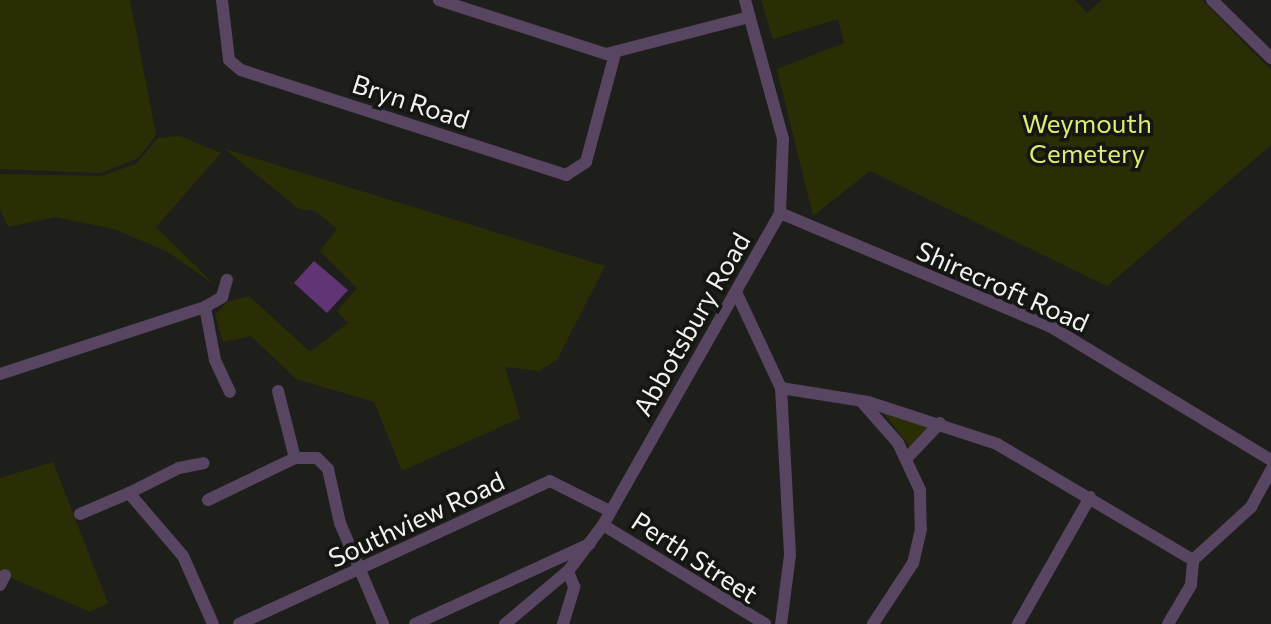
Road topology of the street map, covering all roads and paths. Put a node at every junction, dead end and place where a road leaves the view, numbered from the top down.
1 (222, 0) edge
2 (439, 0) edge
3 (745, 0) edge
4 (1212, 0) edge
5 (749, 17) junction
6 (1268, 51) edge
7 (615, 54) junction
8 (780, 213) junction
9 (227, 280) dead end
10 (737, 294) junction
11 (205, 307) junction
12 (0, 374) edge
13 (781, 388) junction
14 (230, 391) dead end
15 (278, 391) dead end
16 (861, 401) junction
17 (940, 423) junction
18 (295, 458) junction
19 (907, 458) junction
20 (1271, 460) edge
21 (204, 463) dead end
22 (1271, 470) edge
23 (129, 492) junction
24 (1090, 497) junction
25 (208, 500) dead end
26 (610, 512) junction
27 (80, 514) dead end
28 (603, 525) junction
29 (590, 543) junction
30 (1193, 560) junction
31 (568, 571) junction
32 (362, 572) junction
33 (213, 624) edge
34 (239, 624) edge
35 (383, 624) edge
36 (415, 624) edge
37 (505, 624) edge
38 (563, 624) edge
39 (765, 624) edge
40 (780, 624) edge
41 (873, 624) edge
42 (1018, 624) edge
43 (1168, 624) edge

1 - 7 street, Bryn Road
2 - 7 street
3 - 5 street, Abbotsbury Road
4 - 6 street
5 - 7 street
5 - 8 street, Abbotsbury Road
8 - 10 street, Abbotsbury Road
8 - 20 street, Shirecroft Road
9 - 11 street
10 - 13 street
10 - 26 street, Abbotsbury Road
11 - 12 street
11 - 14 street
13 - 16 street
13 - 40 street
15 - 18 street
16 - 17 street
16 - 19 street
17 - 19 street
17 - 24 street
18 - 25 street
18 - 32 street
19 - 41 street
21 - 23 street
22 - 30 street
23 - 27 street
23 - 33 street
24 - 30 street
24 - 42 street
26 - 28 street, Abbotsbury Road
26 - 32 street, Southview Road
28 - 29 street, Abbotsbury Road
28 - 39 street, Perth Street
29 - 31 street, Abbotsbury Road
29 - 36 street
30 - 43 street
31 - 37 street, Abbotsbury Road
31 - 38 street
32 - 34 street, Southview Road
32 - 35 street

